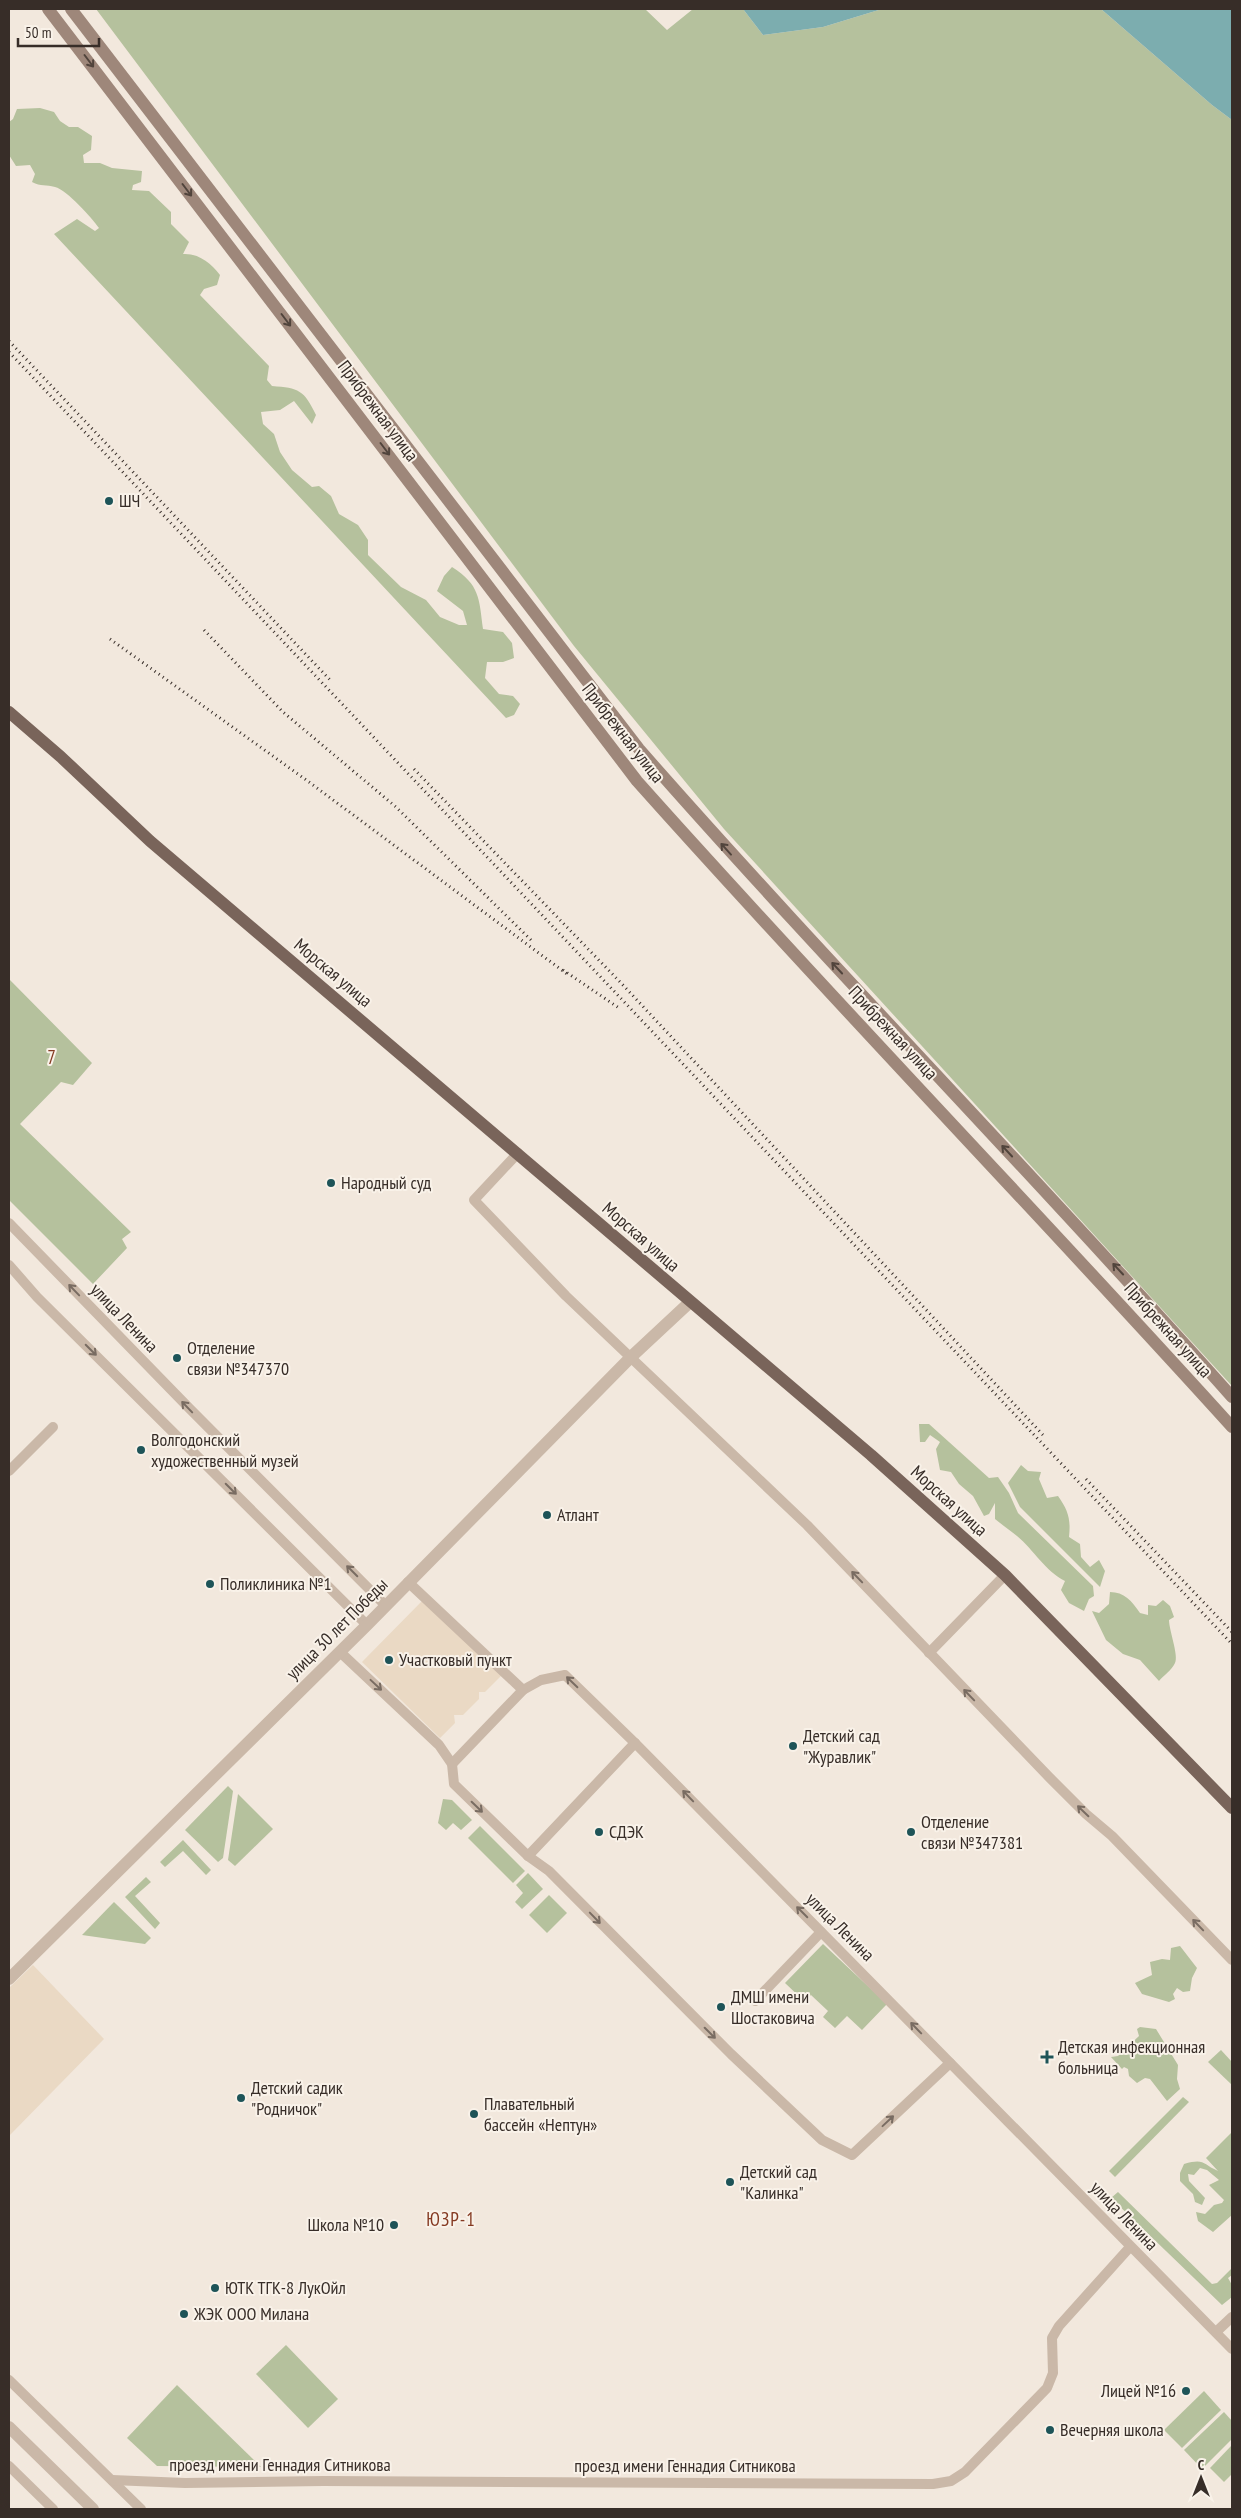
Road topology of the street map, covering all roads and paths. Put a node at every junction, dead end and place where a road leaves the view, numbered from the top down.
1 (48, 9) edge
2 (71, 9) edge
3 (9, 712) edge
4 (518, 1153) junction
5 (9, 1223) edge
6 (9, 1264) edge
7 (690, 1302) junction
8 (631, 1357) junction
9 (1232, 1397) edge
10 (53, 1426) dead end
11 (1232, 1427) edge
12 (9, 1471) edge
13 (1005, 1575) junction
14 (408, 1582) junction
15 (386, 1606) junction
16 (367, 1625) junction
17 (340, 1652) junction
18 (930, 1653) junction
19 (523, 1690) junction
20 (636, 1743) junction
21 (452, 1764) junction
22 (1232, 1808) edge
23 (528, 1856) junction
24 (821, 1932) junction
25 (1232, 1960) edge
26 (9, 1979) edge
27 (755, 2001) dead end
28 (950, 2063) junction
29 (1130, 2247) junction
30 (1232, 2317) edge
31 (1216, 2332) junction
32 (1232, 2349) edge
33 (9, 2380) edge
34 (9, 2427) edge
35 (9, 2466) edge
36 (112, 2480) junction
37 (53, 2509) edge
38 (93, 2509) edge
39 (142, 2509) edge

1 -> 11 main road, Прибрежная улица
9 -> 2 main road, Прибрежная улица
3 - 4 main road, Морская улица
4 - 7 main road, Морская улица
4 - 8 street
15 -> 5 street, улица Ленина
6 -> 16 street
7 - 8 street, улица 30 лет Победы
7 - 13 main road, Морская улица
8 - 14 street, улица 30 лет Победы
18 -> 8 street
10 - 12 street
13 - 18 street
13 - 22 main road, Морская улица
14 - 15 street, улица 30 лет Победы
14 - 19 street
15 - 16 street, улица 30 лет Победы
16 - 17 street, улица 30 лет Победы
17 -> 21 street
17 - 26 street, улица 30 лет Победы
25 -> 18 street
20 -> 19 street, улица Ленина
19 - 21 street
20 - 23 street
24 -> 20 street, улица Ленина
21 -> 23 street
23 -> 28 street
24 - 27 street
28 -> 24 street, улица Ленина
28 - 29 street, улица Ленина
29 - 31 street, улица Ленина
29 - 36 street, проезд имени Геннадия Ситникова
30 - 31 street
31 - 32 street, улица Ленина
33 - 36 street
34 - 38 street
35 - 37 street
36 - 39 street

